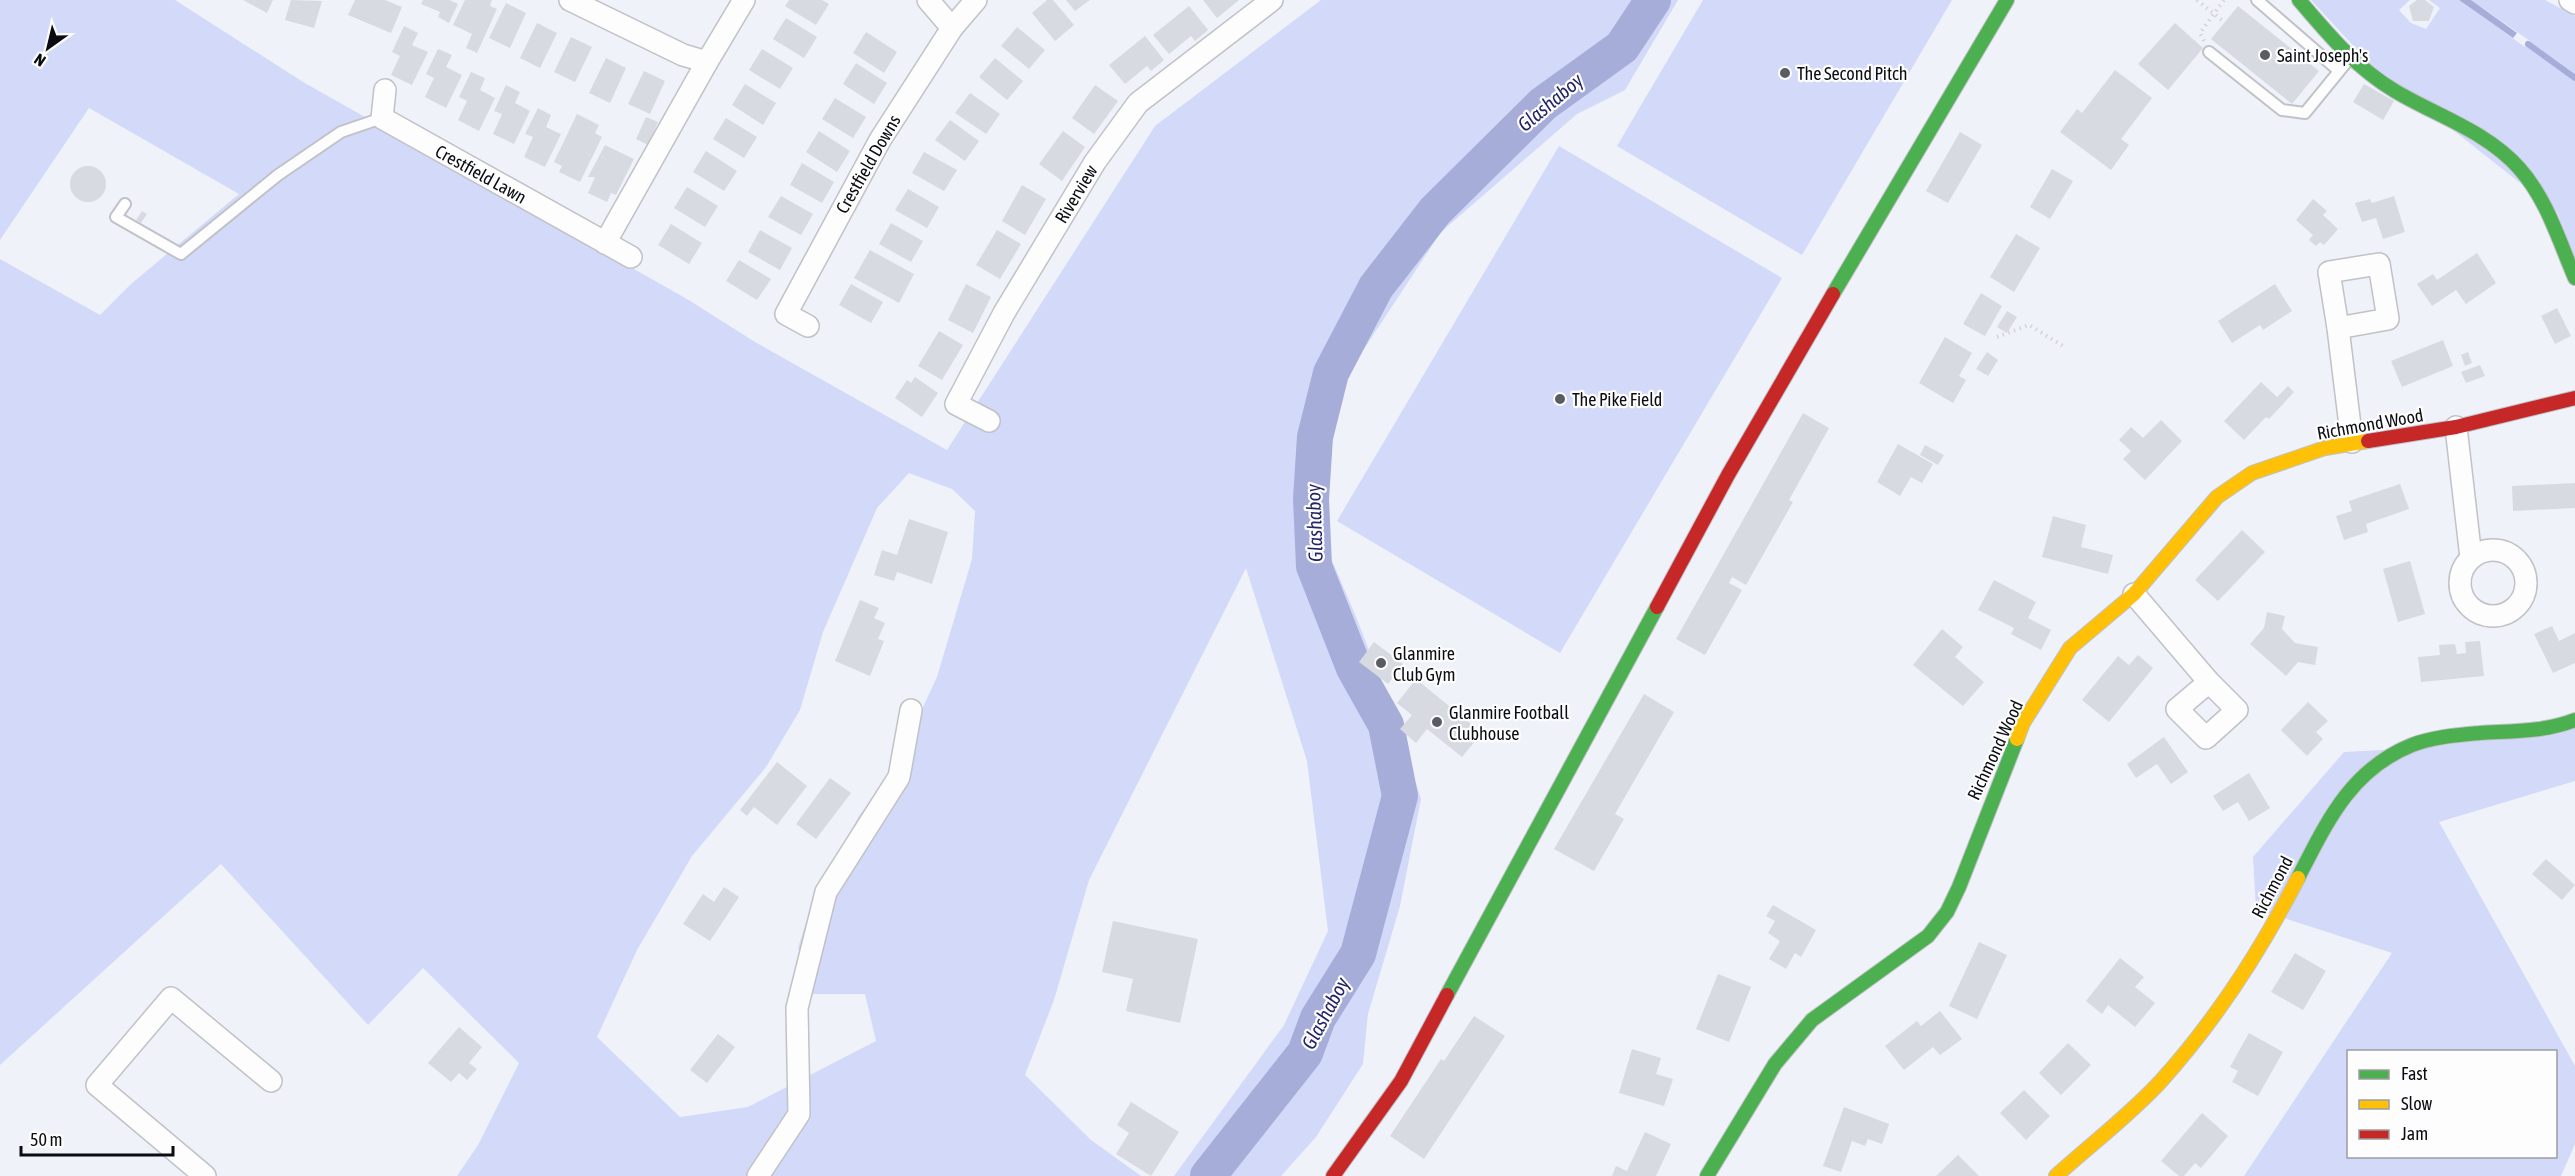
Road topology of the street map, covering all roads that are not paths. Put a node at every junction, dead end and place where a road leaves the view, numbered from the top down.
1 (570, 0) edge
2 (744, 0) edge
3 (929, 0) edge
4 (976, 0) edge
5 (1272, 0) edge
6 (2007, 0) edge
7 (2257, 0) edge
8 (2299, 0) edge
9 (2570, 0) edge
10 (2575, 3) edge
11 (952, 28) junction
12 (2209, 52) road end
13 (2350, 58) junction
14 (707, 62) junction
15 (2339, 71) junction
16 (386, 90) dead end
17 (382, 118) junction
18 (125, 204) dead end
19 (605, 243) junction
20 (631, 258) dead end
21 (2575, 278) edge
22 (808, 326) dead end
23 (2338, 328) dead end
24 (2575, 398) edge
25 (989, 421) dead end
26 (2456, 427) junction
27 (2352, 442) junction
28 (2471, 558) dead end
29 (2134, 594) junction
30 (2209, 682) dead end
31 (910, 710) dead end
32 (2575, 720) edge
33 (271, 1081) dead end
34 (205, 1176) edge
35 (758, 1176) edge
36 (1334, 1176) edge
37 (1707, 1176) edge
38 (2056, 1176) edge

1 - 14 street
2 - 14 street
3 - 11 street
4 - 11 street, Crestfield Downs
5 - 25 street, Riverview
6 - 36 street
7 - 15 lane
8 - 13 street
9 - 10 street
11 - 22 street, Crestfield Downs
12 - 15 lane
13 - 15 lane
13 - 21 street
14 - 19 street
16 - 17 street
17 - 18 lane
17 - 19 street, Crestfield Lawn
19 - 20 street, Crestfield Lawn
23 - 27 street
24 - 26 street, Richmond Wood
26 - 27 street, Richmond Wood
26 - 28 street
27 - 29 street, Richmond Wood
29 - 30 street
29 - 37 street, Richmond Wood
31 - 35 street
32 - 38 street, Richmond
33 - 34 street

